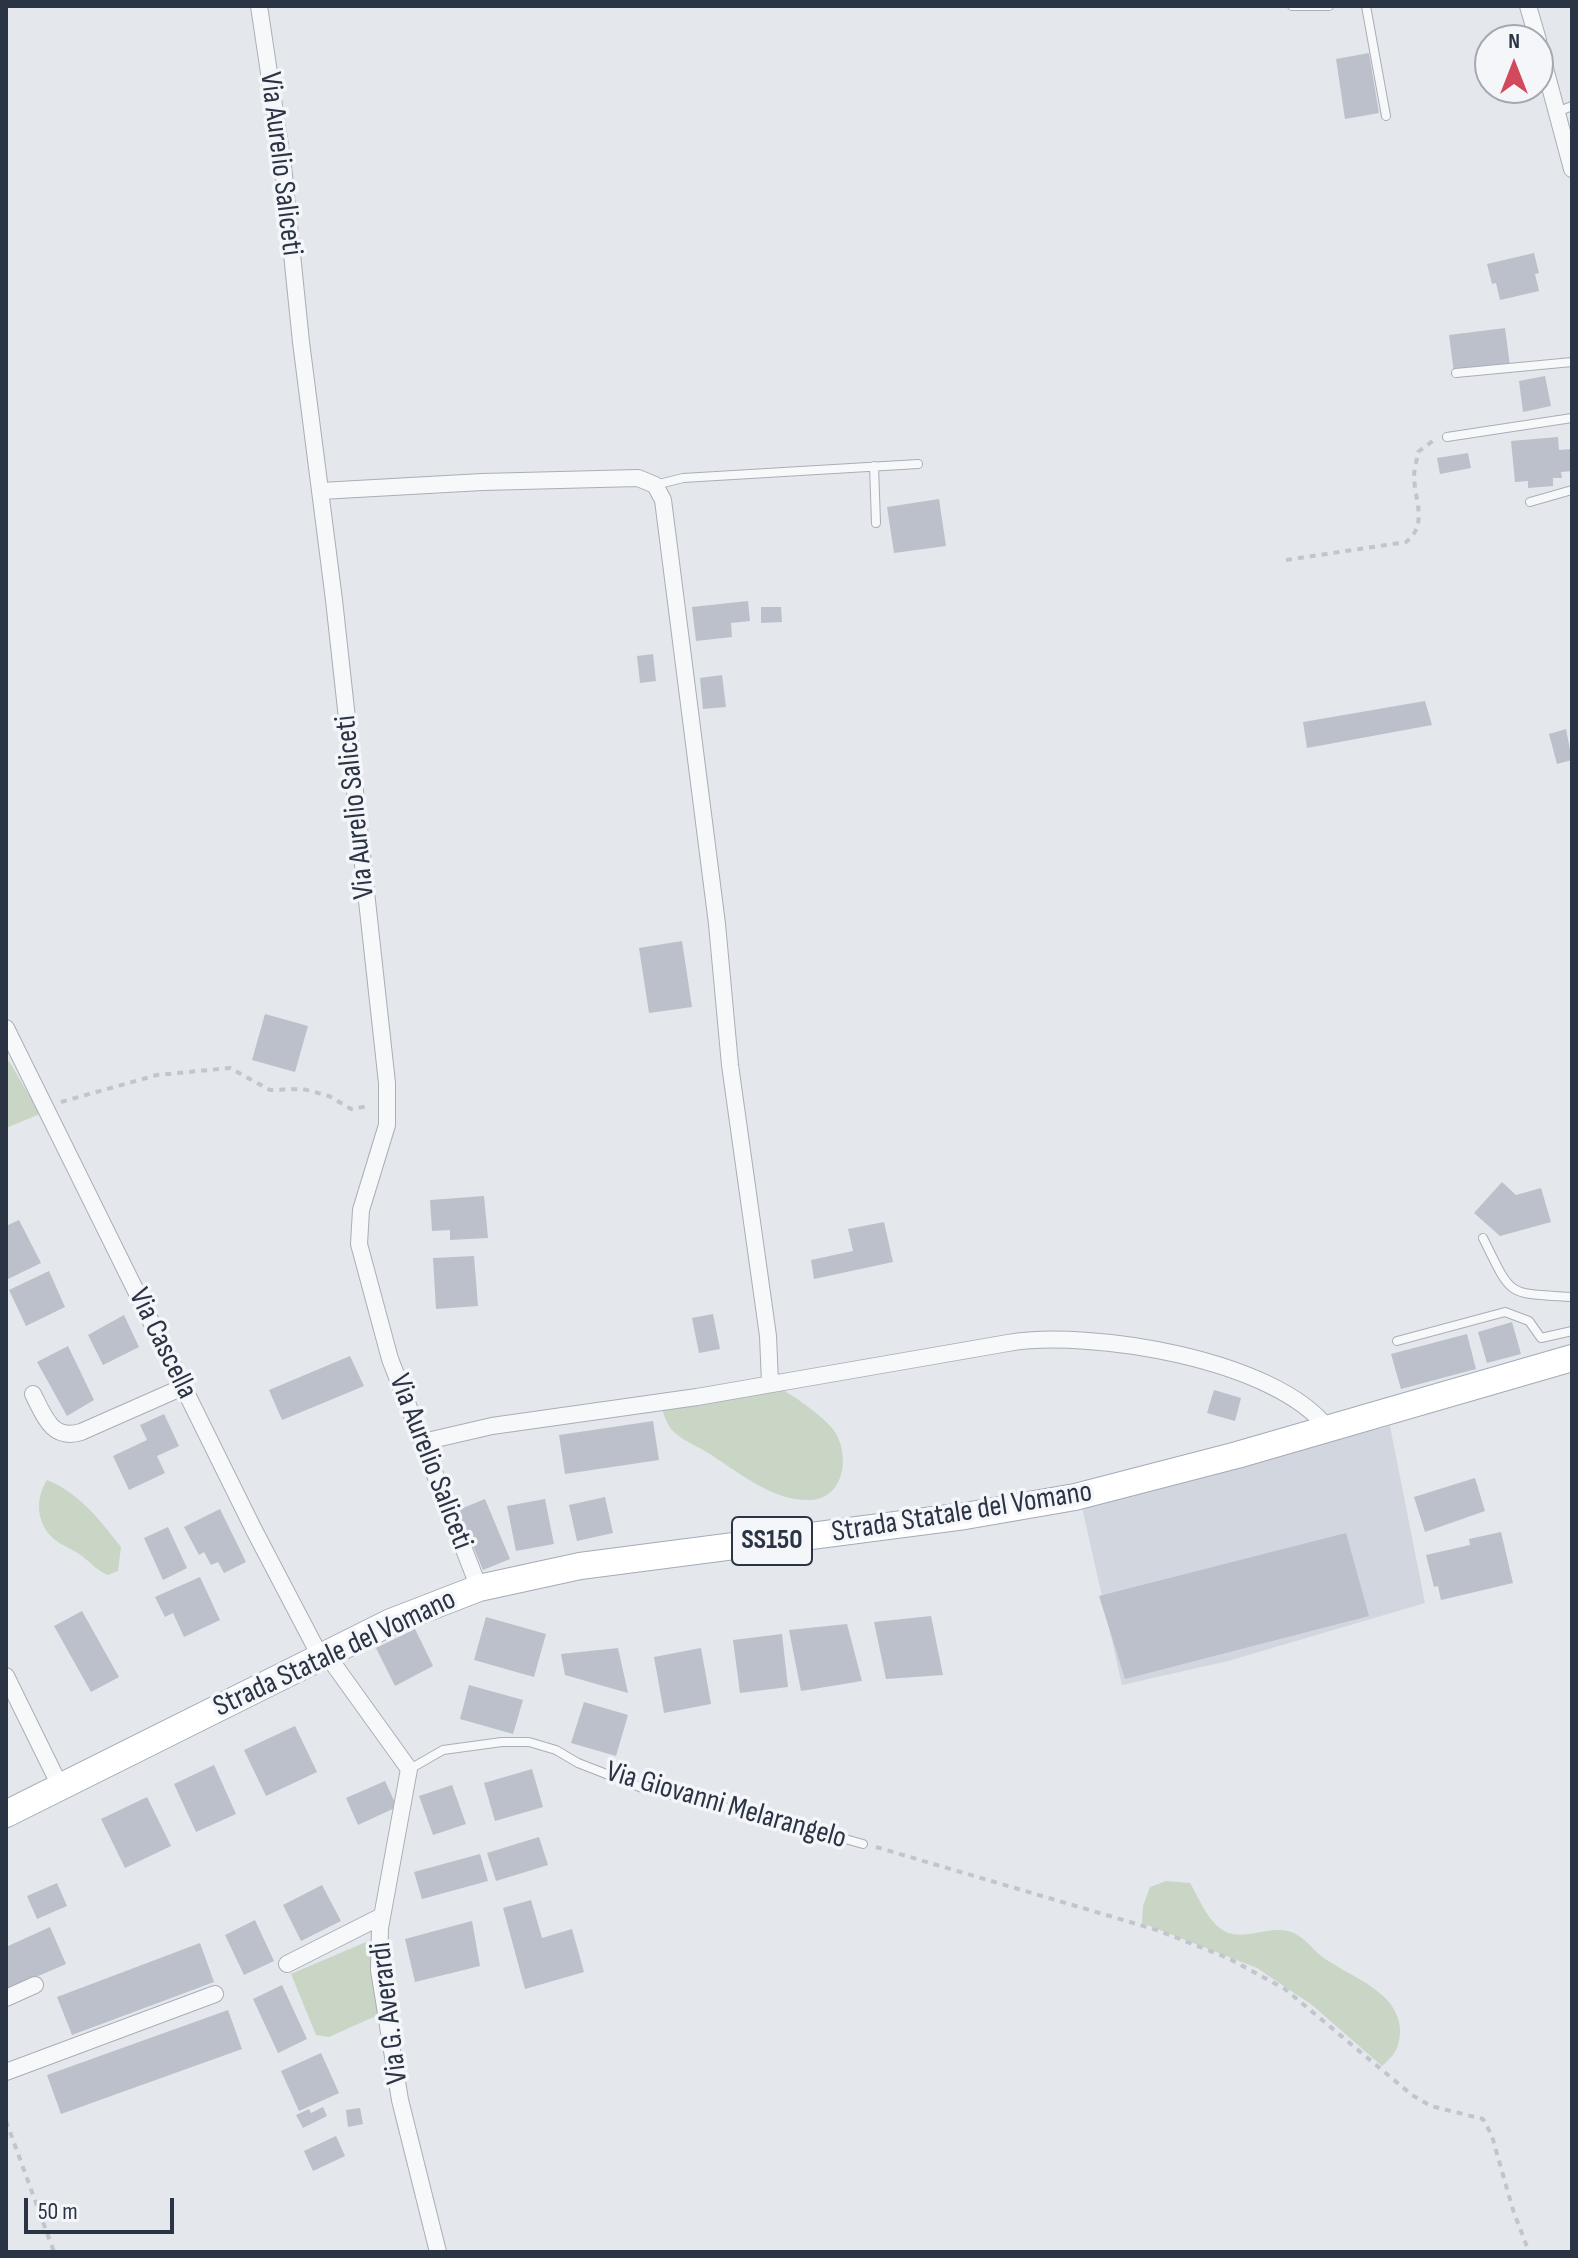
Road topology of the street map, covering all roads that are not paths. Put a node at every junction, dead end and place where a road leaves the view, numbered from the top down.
1 (259, 6) edge
2 (1292, 6) edge
3 (1329, 6) edge
4 (1366, 6) edge
5 (1554, 83) edge
6 (1564, 109) edge
7 (1386, 116) dead end
8 (1572, 169) edge
9 (1572, 362) edge
10 (1456, 373) dead end
11 (1572, 418) edge
12 (1447, 437) road end
13 (918, 464) dead end
14 (874, 466) junction
15 (655, 485) junction
16 (1572, 490) edge
17 (321, 491) junction
18 (1530, 502) dead end
19 (876, 523) dead end
20 (6, 1028) edge
21 (1483, 1238) dead end
22 (1572, 1297) edge
23 (1572, 1331) edge
24 (1397, 1341) dead end
25 (1572, 1358) edge
26 (770, 1383) junction
27 (183, 1387) junction
28 (33, 1394) dead end
29 (1328, 1429) junction
30 (423, 1442) junction
31 (479, 1588) junction
32 (324, 1656) junction
33 (6, 1676) edge
34 (409, 1769) junction
35 (61, 1788) junction
36 (6, 1814) edge
37 (863, 1844) road end
38 (382, 1916) junction
39 (287, 1964) dead end
40 (35, 1985) dead end
41 (215, 1994) dead end
42 (6, 1998) edge
43 (6, 2072) edge
44 (438, 2252) edge

1 - 17 street, Via Aurelio Saliceti
2 - 3 lane
4 - 7 lane
5 - 6 street
6 - 8 street
9 - 10 lane
11 - 12 lane
13 - 14 lane
14 - 15 lane
14 - 19 lane
15 - 17 street
15 - 26 street
16 - 18 lane
17 - 30 street, Via Aurelio Saliceti
20 - 27 street, Via Cascella
21 - 22 lane
23 - 24 lane
25 - 29 main road, Strada Statale del Vomano / SS150
26 - 29 street
26 - 30 street
27 - 28 street
27 - 32 street, Via Cascella
29 - 31 main road, Strada Statale del Vomano / SS150
30 - 31 street, Via Aurelio Saliceti
31 - 32 main road, Strada Statale del Vomano / SS150
32 - 34 street
32 - 35 main road, Strada Statale del Vomano / SS150
33 - 35 street
34 - 37 lane, Via Giovanni Melarangelo
34 - 38 street, Via G. Averardi
35 - 36 main road, Strada Statale del Vomano / SS150
38 - 39 street
38 - 44 street, Via G. Averardi
40 - 42 street
41 - 43 street

